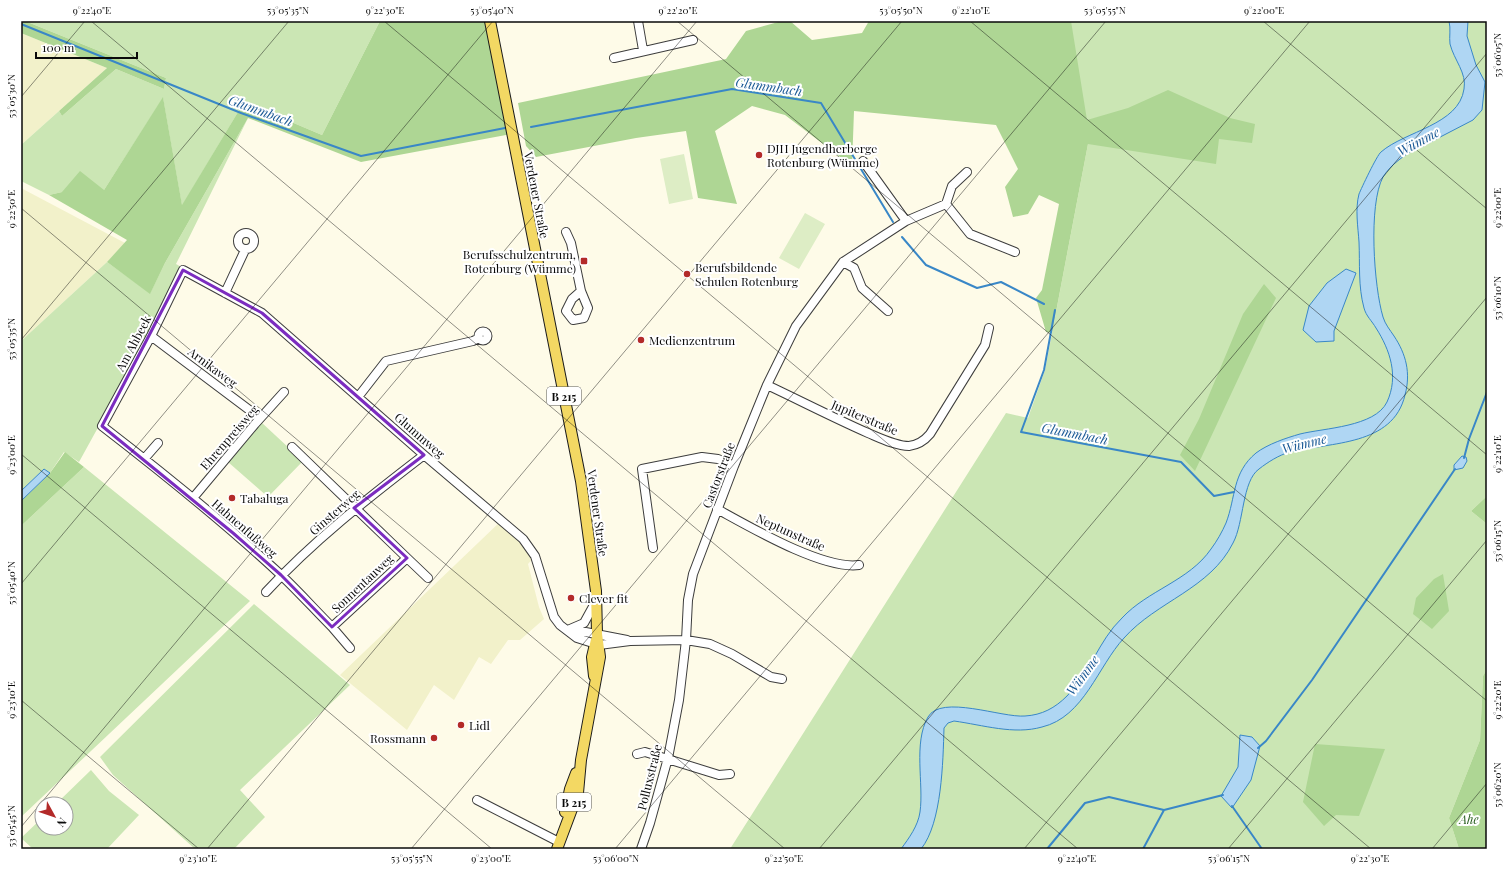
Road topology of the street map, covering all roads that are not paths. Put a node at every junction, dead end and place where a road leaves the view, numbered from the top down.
1 (490, 21) edge
2 (638, 21) edge
3 (693, 40) dead end
4 (643, 50) junction
5 (614, 58) dead end
6 (863, 161) dead end
7 (967, 172) dead end
8 (946, 204) junction
9 (906, 221) junction
10 (566, 232) dead end
11 (245, 250) dead end
12 (1015, 252) dead end
13 (843, 262) junction
14 (183, 270) joint
15 (581, 291) dead end
16 (225, 293) junction
17 (888, 312) dead end
18 (989, 328) dead end
19 (151, 336) junction
20 (479, 338) dead end
21 (767, 385) junction
22 (284, 392) dead end
23 (358, 397) junction
24 (260, 418) junction
25 (102, 426) joint
26 (158, 443) dead end
27 (292, 447) dead end
28 (424, 455) junction
29 (144, 459) junction
30 (734, 466) junction
31 (193, 498) junction
32 (354, 508) junction
33 (717, 509) junction
34 (653, 548) dead end
35 (407, 558) junction
36 (859, 565) dead end
37 (281, 575) junction
38 (428, 578) dead end
39 (266, 592) dead end
40 (597, 600) junction
41 (560, 625) junction
42 (332, 627) junction
43 (570, 629) junction
44 (597, 634) junction
45 (630, 640) junction
46 (686, 640) junction
47 (597, 645) junction
48 (350, 648) dead end
49 (782, 679) dead end
50 (637, 754) dead end
51 (668, 758) junction
52 (730, 774) dead end
53 (477, 800) dead end
54 (558, 845) edge
55 (641, 849) edge

1 - 40 main road, Verdener Straße / B 215
2 - 4 street
3 - 4 street
4 - 5 street
6 - 9 street
7 - 8 street
8 - 9 street
8 - 12 street
9 - 13 street
10 - 15 street
11 - 16 street
13 - 17 street
13 - 21 street, Castorstraße
14 - 16 street, Glummweg
14 - 19 street, Am Ahbeek
16 - 23 street, Glummweg
18 - 21 street, Jupiterstraße
19 - 24 street, Arnikaweg
19 - 25 street, Am Ahbeek
20 - 23 street
21 - 30 street, Castorstraße
22 - 24 street, Ehrenpreisweg
23 - 28 street, Glummweg
24 - 31 street, Ehrenpreisweg
25 - 29 street, Hahnenfußweg
26 - 29 street
27 - 32 street, Sonnentauweg
28 - 32 street, Ginsterweg
28 - 41 street, Glummweg
29 - 31 street, Hahnenfußweg
30 - 33 street, Castorstraße
30 - 34 street
31 - 37 street, Hahnenfußweg
32 - 35 street, Sonnentauweg
32 - 37 street, Ginsterweg
33 - 36 street, Neptunstraße
33 - 46 street, Castorstraße
35 - 38 street, Sonnentauweg
35 - 42 street, Sonnentauweg
37 - 39 street, Ginsterweg
37 - 42 street, Sonnentauweg
40 - 43 street
40 - 44 main road, Verdener Straße / B 215
41 - 43 street
41 - 47 street, Glummweg
42 - 48 street, Sonnentauweg
43 - 44 street
44 - 45 street
44 - 47 main road, Verdener Straße / B 215
45 - 46 street
45 - 47 street
46 - 49 street
46 - 51 street, Polluxstraße
47 - 54 main road, Verdener Straße / B 215
50 - 51 street
51 - 52 street
51 - 55 street, Polluxstraße
53 - 54 street

